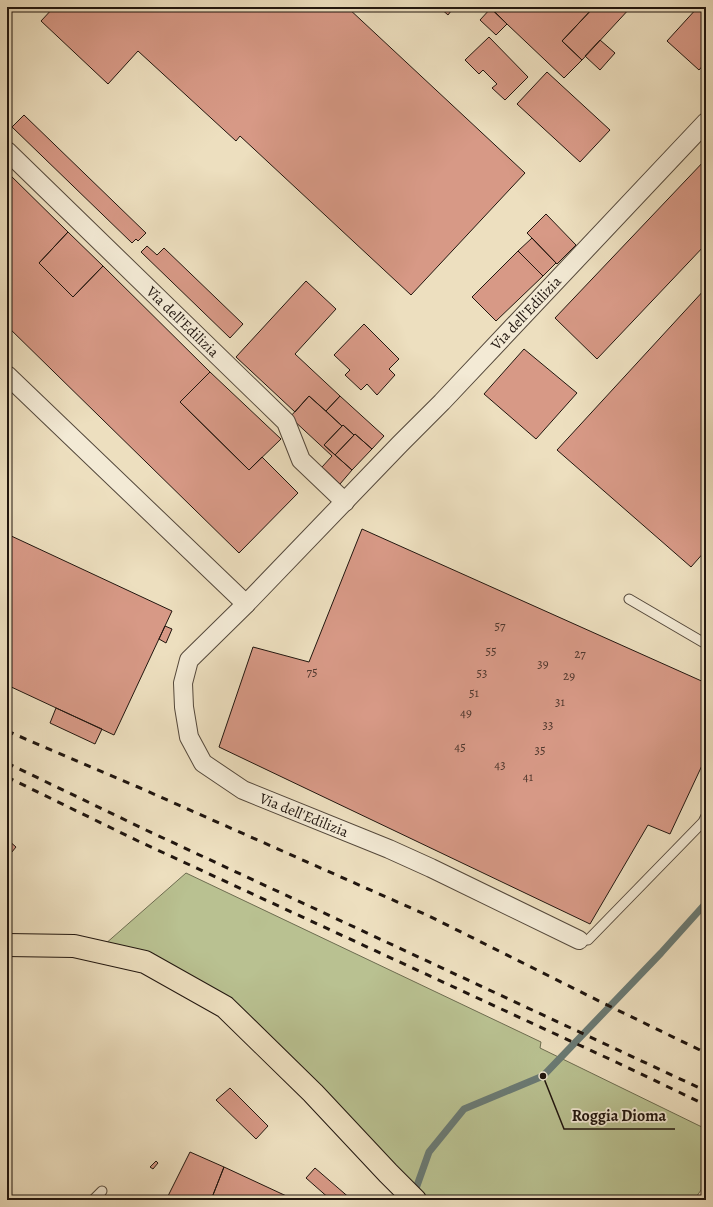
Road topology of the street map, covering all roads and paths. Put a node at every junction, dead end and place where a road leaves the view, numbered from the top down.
1 (706, 122) edge
2 (7, 151) edge
3 (7, 375) edge
4 (345, 502) junction
5 (629, 599) dead end
6 (246, 604) junction
7 (706, 644) edge
8 (706, 816) edge
9 (578, 940) joint
10 (7, 945) edge
11 (102, 1191) dead end
12 (408, 1193) edge
13 (93, 1200) edge

1 - 4 street, Via dell'Edilizia
2 - 4 street, Via dell'Edilizia
3 - 6 street
4 - 6 street, Via dell'Edilizia
5 - 7 lane
6 - 9 street, Via dell'Edilizia
8 - 9 lane
10 - 12 highway
11 - 13 lane

